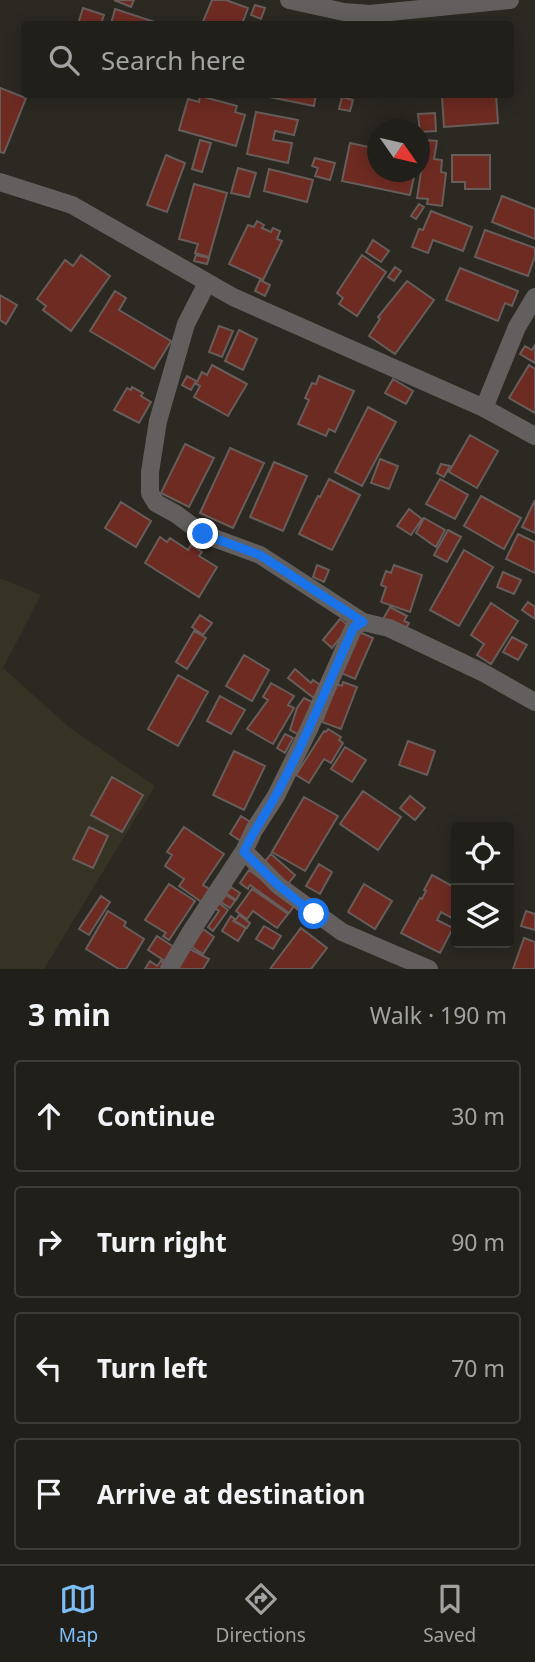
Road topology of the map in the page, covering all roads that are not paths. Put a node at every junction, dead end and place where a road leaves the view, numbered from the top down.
1 (289, 0) edge
2 (510, 0) edge
3 (388, 6) edge
4 (0, 182) edge
5 (207, 283) junction
6 (535, 297) edge
7 (484, 408) junction
8 (535, 436) edge
9 (363, 622) junction
10 (535, 702) edge
11 (244, 852) junction
12 (169, 969) edge
13 (429, 969) edge

1 - 3 street
2 - 3 street
4 - 5 street
5 - 7 street
5 - 9 street
6 - 7 street
7 - 8 street
9 - 10 street
9 - 11 street
11 - 12 street
11 - 13 street

